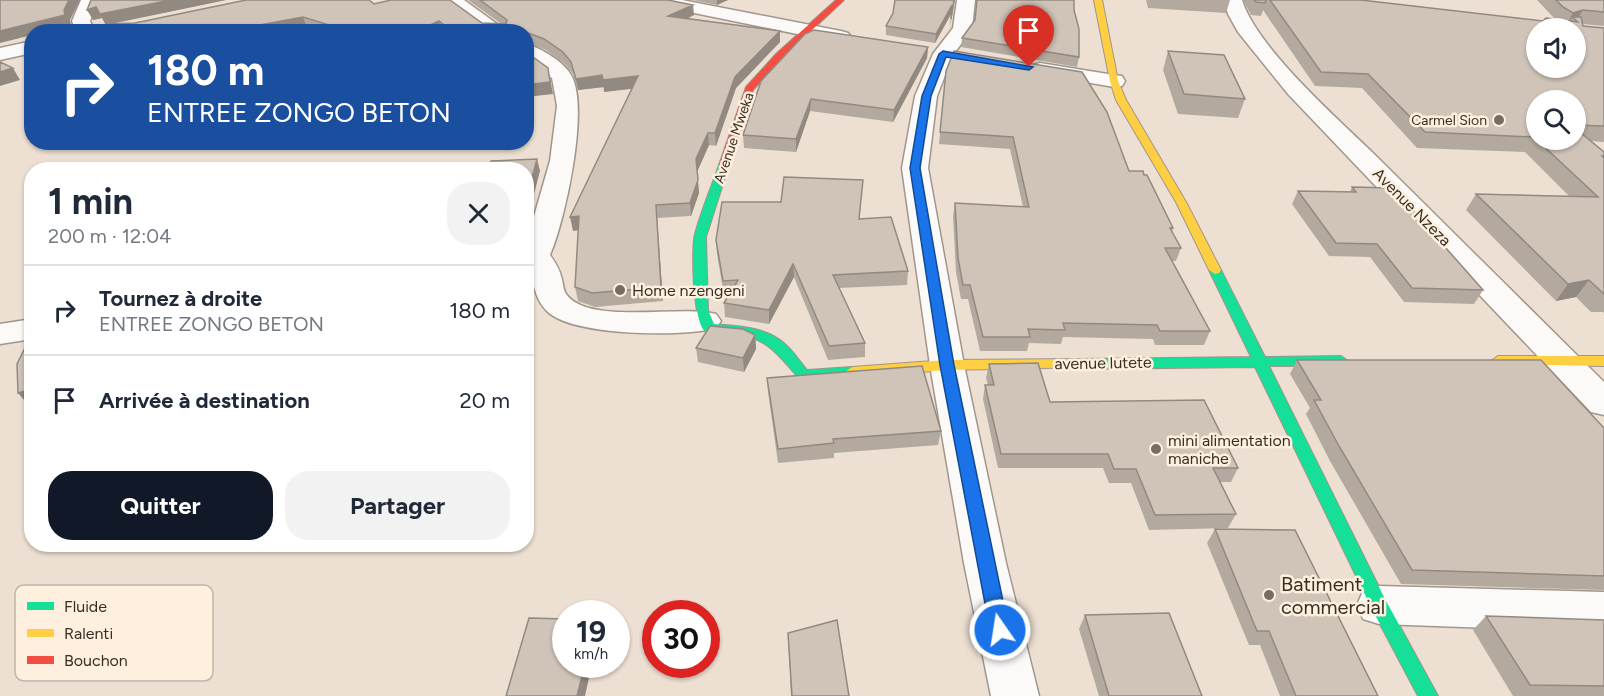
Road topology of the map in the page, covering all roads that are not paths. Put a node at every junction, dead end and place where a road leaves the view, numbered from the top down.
1 (90, 0) edge
2 (452, 0) edge
3 (655, 0) edge
4 (840, 0) edge
5 (966, 0) edge
6 (1098, 0) edge
7 (1233, 0) edge
8 (729, 7) edge
9 (82, 24) edge
10 (487, 24) edge
11 (807, 31) junction
12 (864, 41) edge
13 (24, 49) edge
14 (0, 54) edge
15 (534, 55) edge
16 (1023, 66) edge
17 (1114, 81) junction
18 (534, 255) edge
19 (534, 263) edge
20 (703, 315) junction
21 (24, 330) edge
22 (0, 334) edge
23 (1259, 361) junction
24 (1351, 361) edge
25 (1489, 361) edge
26 (1564, 362) junction
27 (1604, 362) edge
28 (947, 365) junction
29 (1604, 403) edge
30 (1379, 605) junction
31 (1604, 612) edge
32 (1015, 696) edge
33 (1428, 696) edge

1 - 9 street
2 - 10 street
3 - 8 street
4 - 11 main road, Avenue Mweka
5 - 28 street
6 - 17 main road
7 - 26 street, Avenue Nzeza
8 - 11 street
11 - 12 street
11 - 20 main road, Avenue Mweka
13 - 14 street
15 - 18 street
16 - 17 street
17 - 23 main road
19 - 20 street
20 - 28 main road, avenue lutete
21 - 22 street
23 - 24 main road, avenue lutete
23 - 28 main road, avenue lutete
23 - 30 main road
25 - 26 main road
26 - 27 main road
26 - 29 street, Avenue Nzeza
28 - 32 street
30 - 31 street
30 - 33 main road

